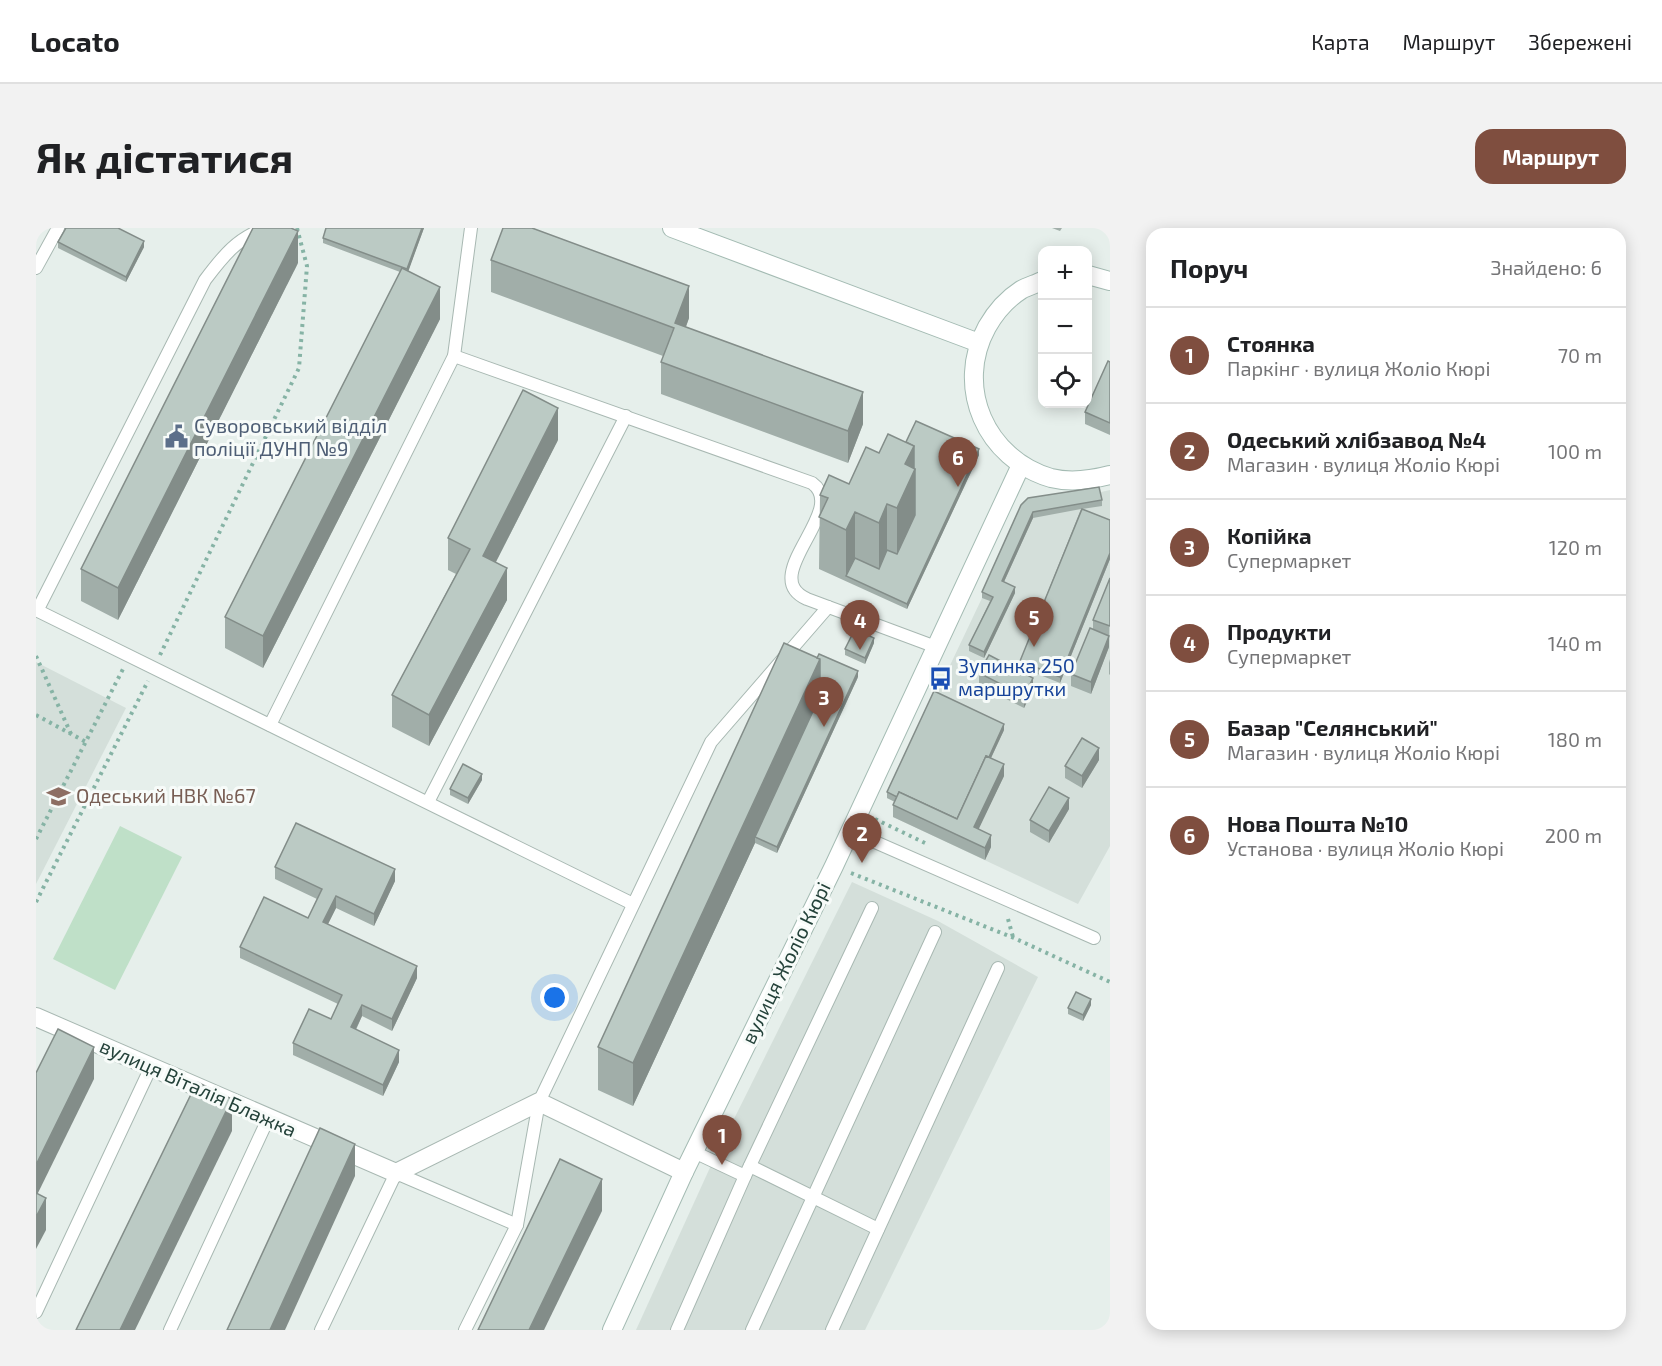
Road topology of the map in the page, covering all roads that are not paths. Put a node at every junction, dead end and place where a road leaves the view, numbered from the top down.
1 (58, 228) edge
2 (267, 228) edge
3 (471, 228) edge
4 (672, 228) edge
5 (247, 230) edge
6 (36, 268) edge
7 (1092, 276) edge
8 (1110, 281) edge
9 (1038, 283) edge
10 (979, 343) junction
11 (454, 356) junction
12 (626, 417) junction
13 (1021, 465) junction
14 (1110, 475) edge
15 (828, 607) junction
16 (37, 609) edge
17 (936, 647) junction
18 (270, 725) junction
19 (428, 802) junction
20 (850, 831) junction
21 (633, 904) junction
22 (872, 908) dead end
23 (935, 932) dead end
24 (1094, 938) dead end
25 (998, 968) dead end
26 (36, 1017) edge
27 (151, 1067) junction
28 (539, 1102) junction
29 (268, 1119) junction
30 (694, 1152) junction
31 (748, 1171) junction
32 (684, 1172) junction
33 (396, 1173) junction
34 (814, 1196) junction
35 (517, 1226) junction
36 (878, 1229) junction
37 (36, 1312) edge
38 (170, 1330) edge
39 (321, 1330) edge
40 (465, 1330) edge
41 (612, 1330) edge
42 (677, 1330) edge
43 (752, 1330) edge
44 (832, 1330) edge

1 - 6 lane
2 - 5 lane
3 - 11 lane
4 - 10 street
5 - 16 lane
7 - 8 street
9 - 10 street
10 - 13 street
11 - 12 lane
11 - 18 lane
12 - 15 lane
12 - 19 lane
13 - 14 street
13 - 17 street, вулиця Жоліо Кюрі
15 - 17 lane
15 - 21 lane
16 - 18 lane
17 - 20 street, вулиця Жоліо Кюрі
18 - 19 lane
19 - 21 lane
20 - 24 lane
20 - 30 street, вулиця Жоліо Кюрі
21 - 28 lane
22 - 31 lane
23 - 34 lane
25 - 36 lane
26 - 27 street, вулиця Віталія Блажка
27 - 29 street, вулиця Віталія Блажка
27 - 37 lane
28 - 32 street
28 - 33 street
28 - 35 lane
29 - 33 street, вулиця Віталія Блажка
29 - 38 lane
30 - 31 lane
30 - 32 street, вулиця Жоліо Кюрі
31 - 34 lane
31 - 42 lane
32 - 41 street, вулиця Жоліо Кюрі
33 - 35 lane
33 - 39 lane
34 - 36 lane
34 - 43 lane
35 - 40 lane
36 - 44 lane

